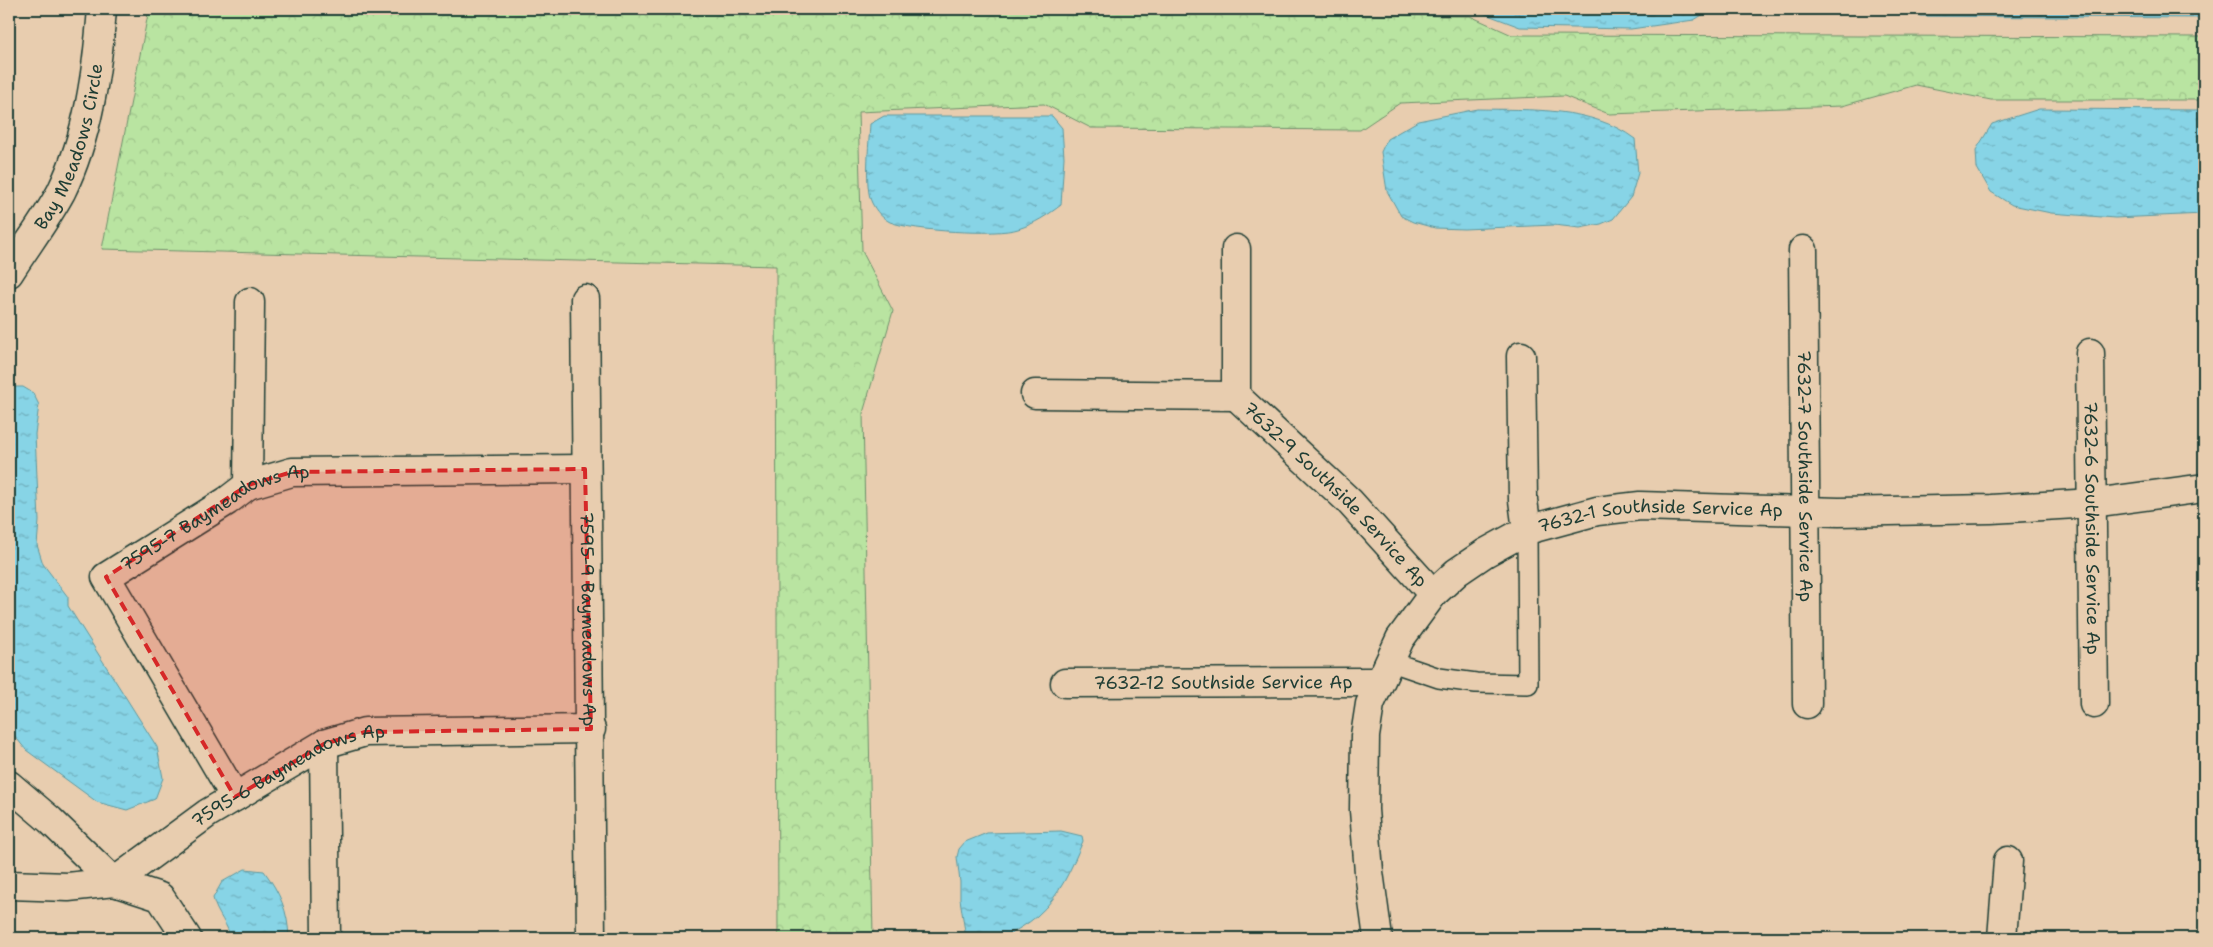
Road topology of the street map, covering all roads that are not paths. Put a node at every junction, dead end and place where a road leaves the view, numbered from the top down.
1 (102, 9) edge
2 (1236, 249) dead end
3 (1803, 250) dead end
4 (9, 273) edge
5 (585, 300) dead end
6 (250, 302) dead end
7 (2090, 353) dead end
8 (1521, 356) dead end
9 (1035, 394) dead end
10 (1236, 396) junction
11 (585, 469) junction
12 (248, 485) junction
13 (2204, 488) edge
14 (2093, 503) junction
15 (1806, 510) junction
16 (1527, 530) junction
17 (1432, 594) junction
18 (1384, 672) junction
19 (1065, 683) dead end
20 (1808, 704) dead end
21 (2094, 704) dead end
22 (591, 729) junction
23 (324, 744) junction
24 (9, 785) edge
25 (235, 797) junction
26 (2008, 862) dead end
27 (114, 882) junction
28 (9, 884) edge
29 (187, 938) edge
30 (326, 938) edge
31 (591, 938) edge
32 (1378, 938) edge
33 (2002, 938) edge

1 - 4 street, Bay Meadows Circle
2 - 10 street
3 - 15 street, 7632-7 Southside Service Ap
5 - 11 street, 7595-9 Baymeadows Ap
6 - 12 street
7 - 14 street, 7632-6 Southside Service Ap
8 - 16 street
9 - 10 street
10 - 17 street, 7632-9 Southside Service Ap
11 - 12 street, 7595-7 Baymeadows Ap
11 - 22 street, 7595-9 Baymeadows Ap
12 - 25 street, 7595-7 Baymeadows Ap
13 - 14 street, 7632-1 Southside Service Ap
14 - 15 street, 7632-1 Southside Service Ap
14 - 21 street, 7632-6 Southside Service Ap
15 - 16 street, 7632-1 Southside Service Ap
15 - 20 street, 7632-7 Southside Service Ap
16 - 17 street, 7632-1 Southside Service Ap
16 - 18 lane
17 - 18 street, 7632-1 Southside Service Ap
18 - 19 street, 7632-12 Southside Service Ap
18 - 32 street, 7632-1 Southside Service Ap
22 - 23 street, 7595-6 Baymeadows Ap
22 - 31 street, 7595-9 Baymeadows Ap
23 - 25 street, 7595-6 Baymeadows Ap
23 - 30 street
24 - 27 street
25 - 27 street, 7595-6 Baymeadows Ap
26 - 33 street
27 - 28 street
27 - 29 street

